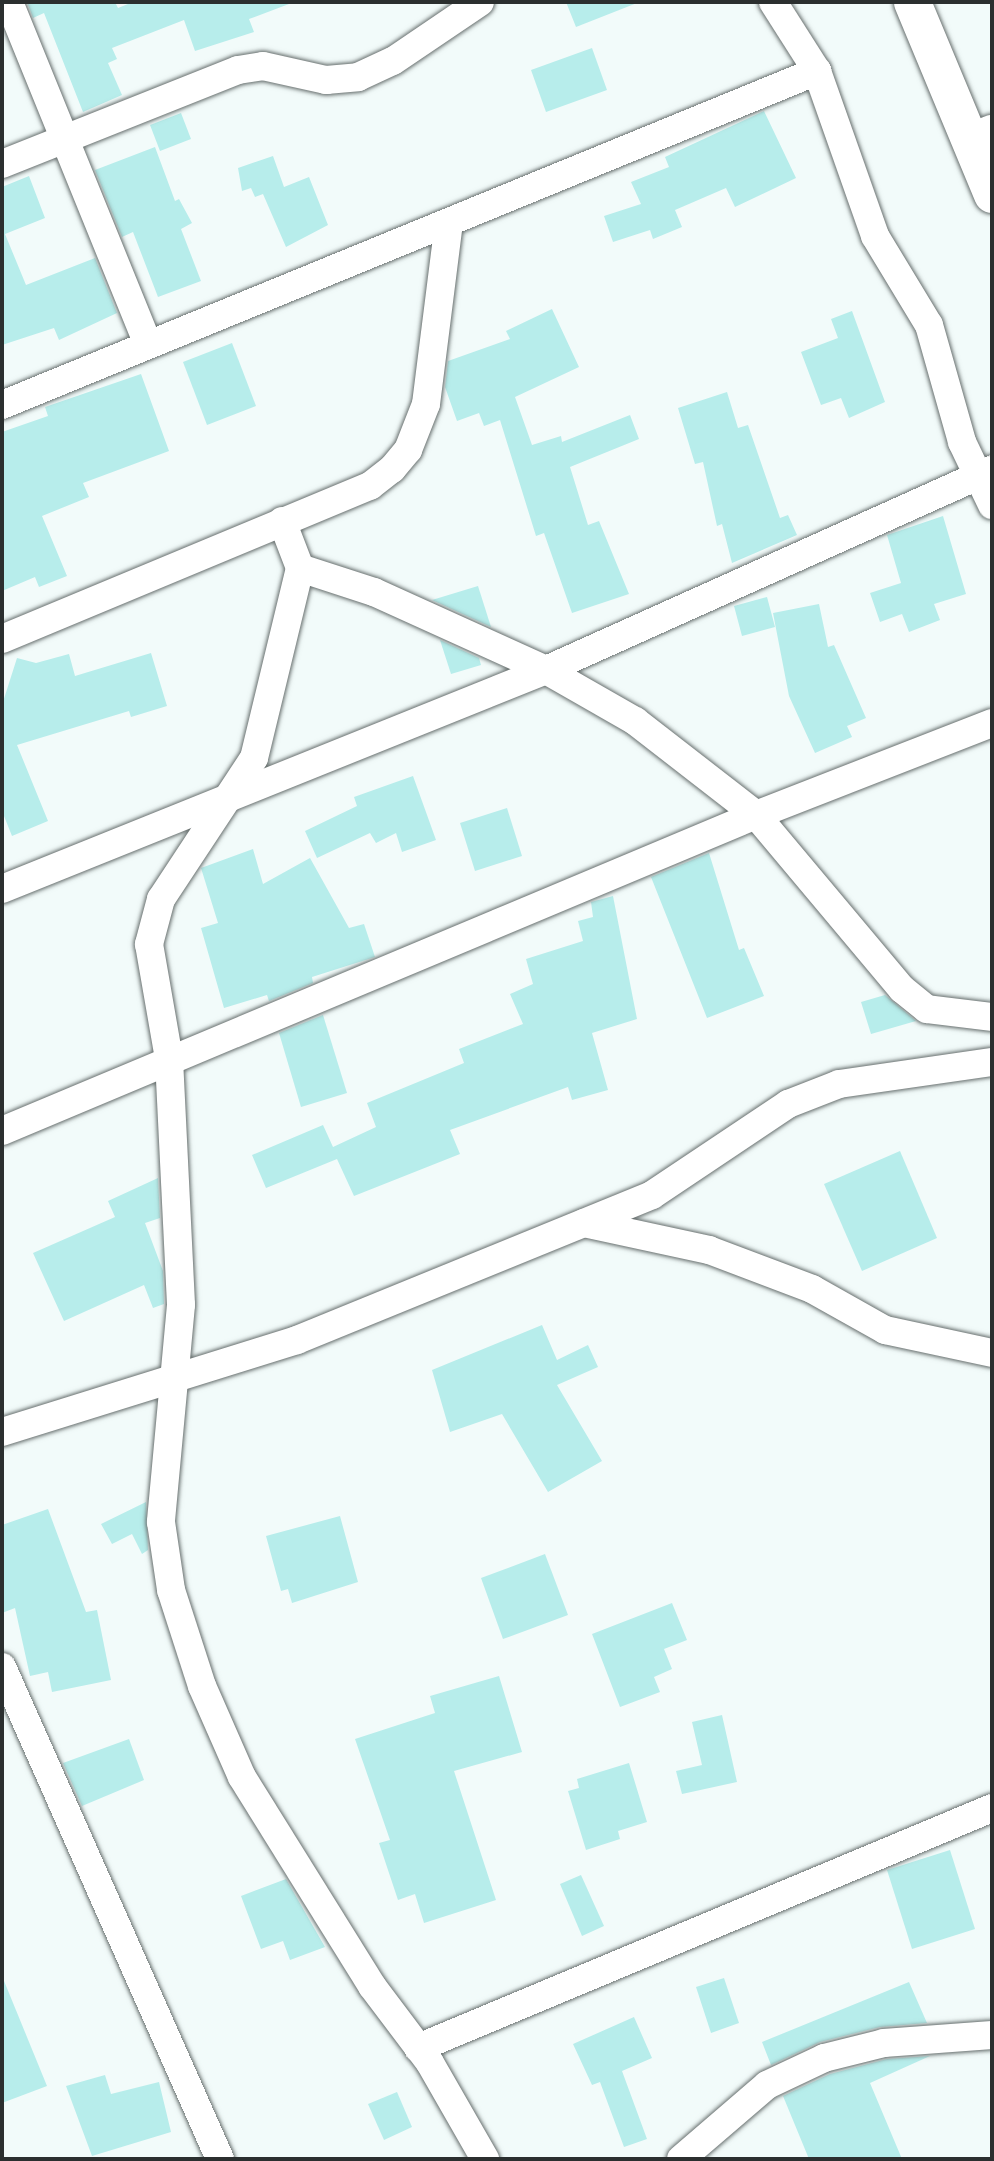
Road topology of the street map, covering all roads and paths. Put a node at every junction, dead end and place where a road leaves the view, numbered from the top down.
1 (9, 2) edge
2 (480, 2) edge
3 (773, 2) edge
4 (912, 2) edge
5 (817, 71) junction
6 (980, 134) edge
7 (64, 137) junction
8 (2, 164) edge
9 (992, 194) edge
10 (449, 223) junction
11 (148, 344) junction
12 (2, 405) edge
13 (984, 472) edge
14 (992, 505) edge
15 (282, 521) junction
16 (300, 568) junction
17 (2, 639) edge
18 (547, 670) junction
19 (992, 723) edge
20 (233, 796) junction
21 (756, 815) junction
22 (2, 889) edge
23 (992, 1017) edge
24 (169, 1059) junction
25 (992, 1062) edge
26 (2, 1131) edge
27 (584, 1223) junction
28 (992, 1353) edge
29 (176, 1378) junction
30 (2, 1432) edge
31 (2, 1667) edge
32 (992, 1808) edge
33 (992, 2035) edge
34 (418, 2048) junction
35 (220, 2159) edge
36 (485, 2159) edge
37 (681, 2159) edge

1 - 7 street
2 - 7 street
3 - 5 street
4 - 6 street
5 - 10 street
5 - 13 street
6 - 9 street
7 - 8 street
7 - 11 street
10 - 11 street
10 - 15 street
11 - 12 street
13 - 14 street
13 - 18 street
15 - 16 street
15 - 17 street
16 - 18 street
16 - 20 street
18 - 20 street
18 - 21 street
19 - 21 street
20 - 22 street
20 - 24 street
21 - 23 street
21 - 24 street
24 - 26 street
24 - 29 street
25 - 27 street
27 - 28 street
27 - 29 street
29 - 30 street
29 - 34 street
31 - 35 street
32 - 34 street
33 - 37 street
34 - 36 street

